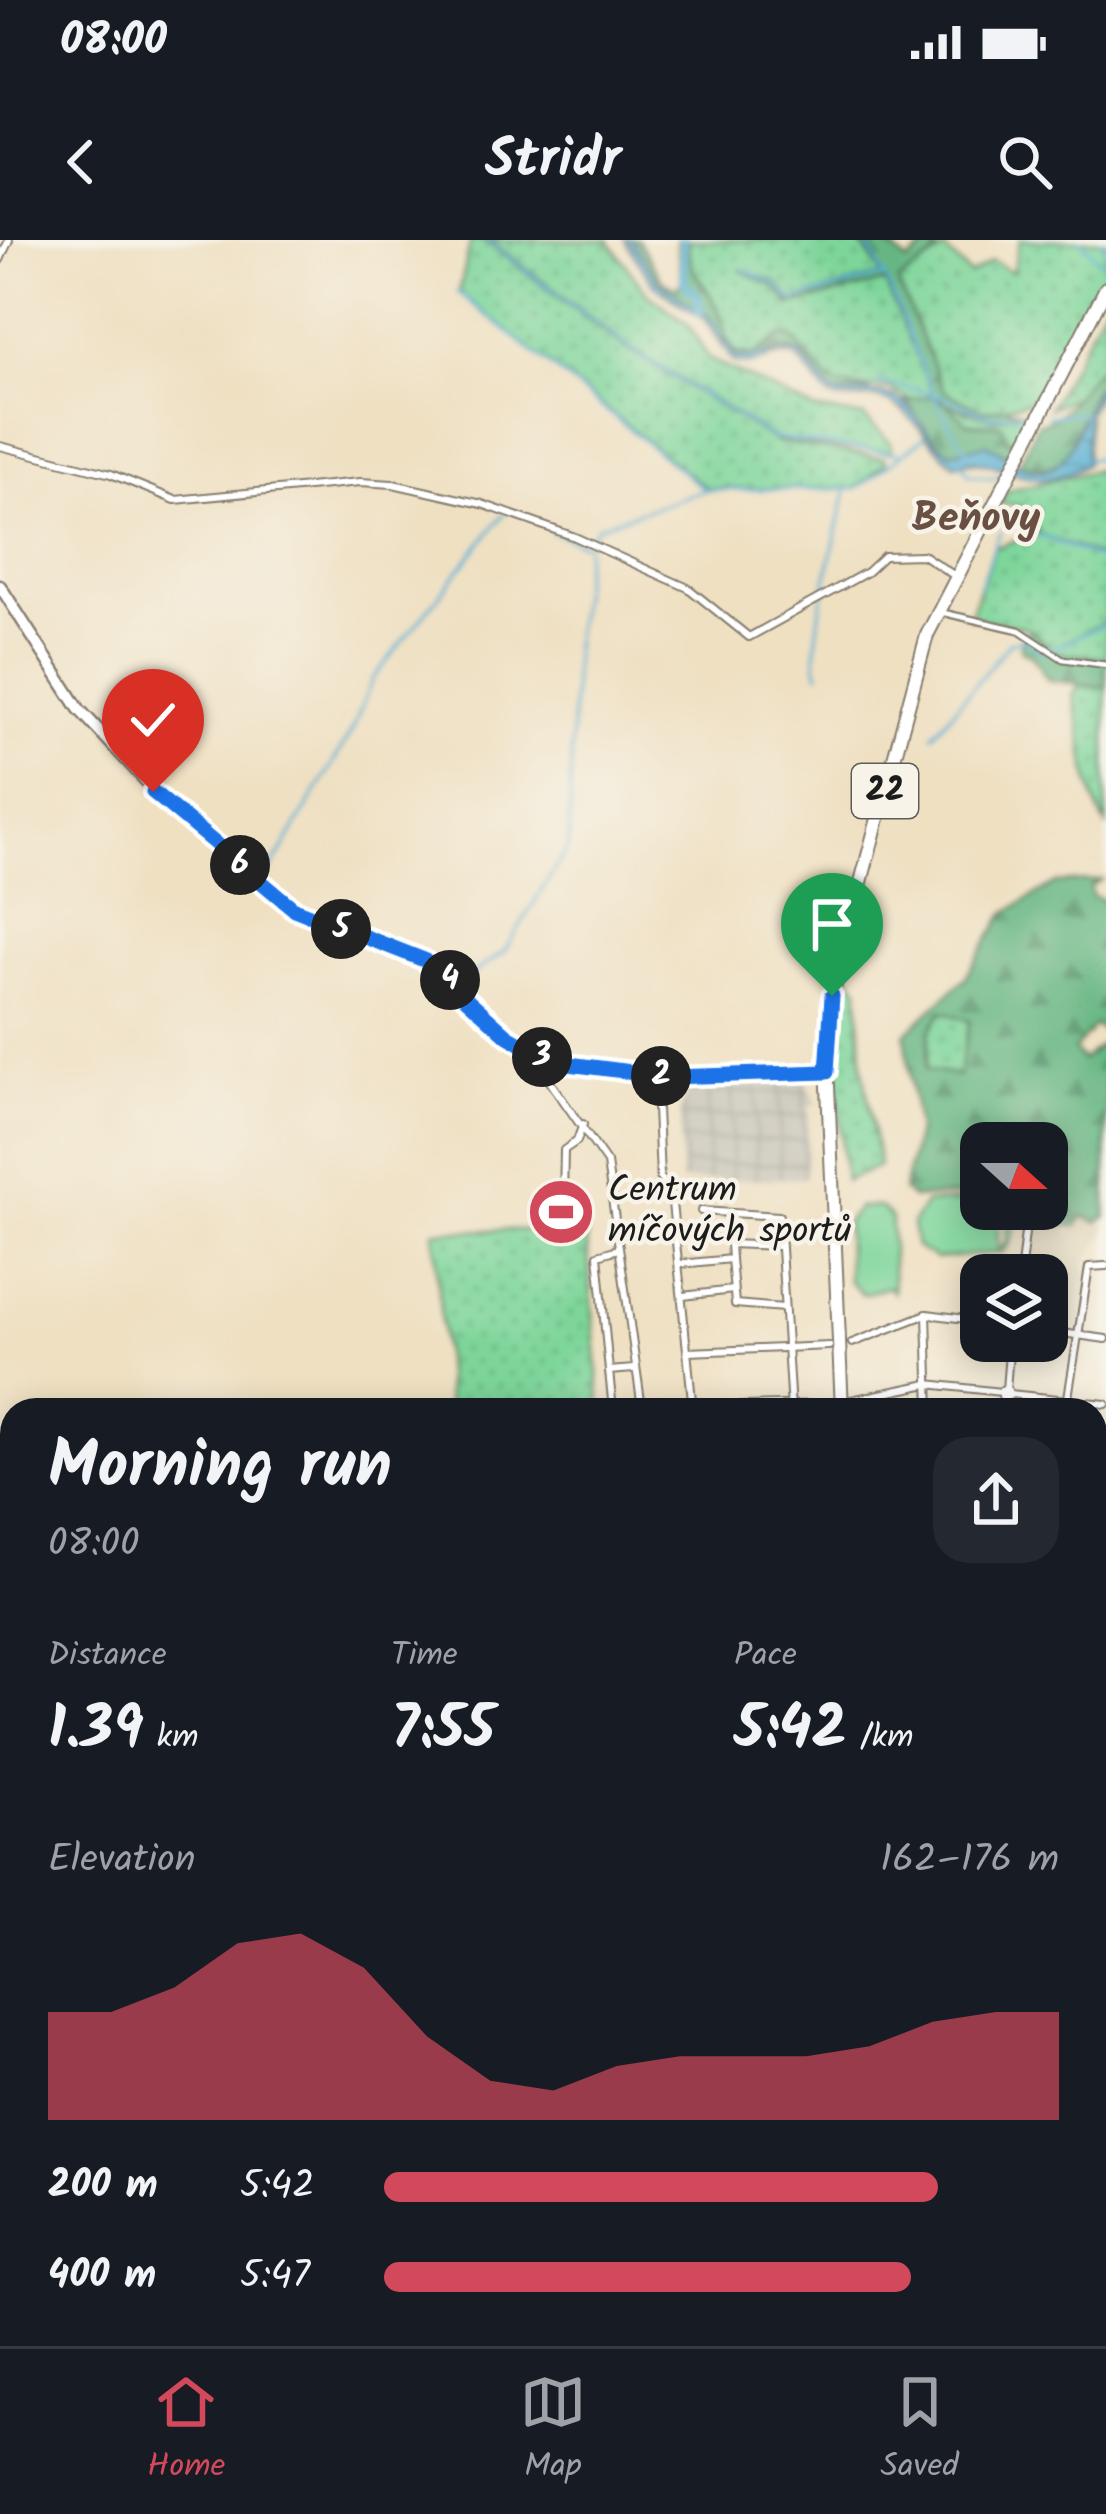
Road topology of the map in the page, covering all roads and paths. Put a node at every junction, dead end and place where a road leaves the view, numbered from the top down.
1 (9, 240) edge
2 (0, 260) edge
3 (1106, 288) edge
4 (0, 446) edge
5 (955, 576) junction
6 (0, 586) edge
7 (938, 611) junction
8 (1106, 665) edge
9 (531, 1052) junction
10 (560, 1064) junction
11 (827, 1072) junction
12 (542, 1076) junction
13 (656, 1085) dead end
14 (583, 1124) junction
15 (563, 1199) dead end
16 (700, 1211) dead end
17 (722, 1230) dead end
18 (676, 1232) junction
19 (1025, 1233) dead end
20 (780, 1246) junction
21 (616, 1250) junction
22 (1022, 1254) edge
23 (731, 1259) junction
24 (679, 1264) junction
25 (1106, 1266) edge
26 (733, 1290) junction
27 (682, 1296) junction
28 (784, 1308) junction
29 (927, 1314) junction
30 (960, 1318) edge
31 (1068, 1333) edge
32 (1078, 1335) junction
33 (1106, 1339) edge
34 (852, 1343) dead end
35 (829, 1346) dead end
36 (787, 1348) junction
37 (688, 1352) junction
38 (1008, 1362) edge
39 (634, 1370) junction
40 (609, 1371) junction
41 (928, 1384) junction
42 (1005, 1393) junction
43 (612, 1398) edge
44 (640, 1398) edge
45 (692, 1398) edge
46 (790, 1398) edge
47 (839, 1398) edge
48 (874, 1398) edge
49 (929, 1398) edge
50 (1005, 1398) edge
51 (1049, 1398) edge
52 (1067, 1398) edge

1 - 2 street
3 - 5 main road, 22
4 - 5 street
5 - 7 main road, 22
6 - 9 main road
7 - 8 street
7 - 11 main road, 22
9 - 10 main road
9 - 12 street
10 - 11 main road
10 - 12 street
11 - 47 main road, 22
12 - 14 street
13 - 18 street
14 - 15 street
14 - 21 street
16 - 20 street
17 - 18 street
18 - 24 street
19 - 22 street
20 - 23 street
20 - 28 street
21 - 39 street
21 - 40 street
23 - 24 street
23 - 26 street
24 - 27 street
25 - 32 street
26 - 27 street
26 - 28 street
27 - 37 street
28 - 36 street
29 - 30 street
29 - 34 street
29 - 41 street
31 - 32 street
32 - 33 street
32 - 52 street
35 - 36 street
36 - 37 street
36 - 46 street
37 - 45 street
38 - 42 street
39 - 40 street
39 - 44 street
40 - 43 street
41 - 42 street
41 - 48 street
41 - 49 street
42 - 50 street
42 - 51 street

